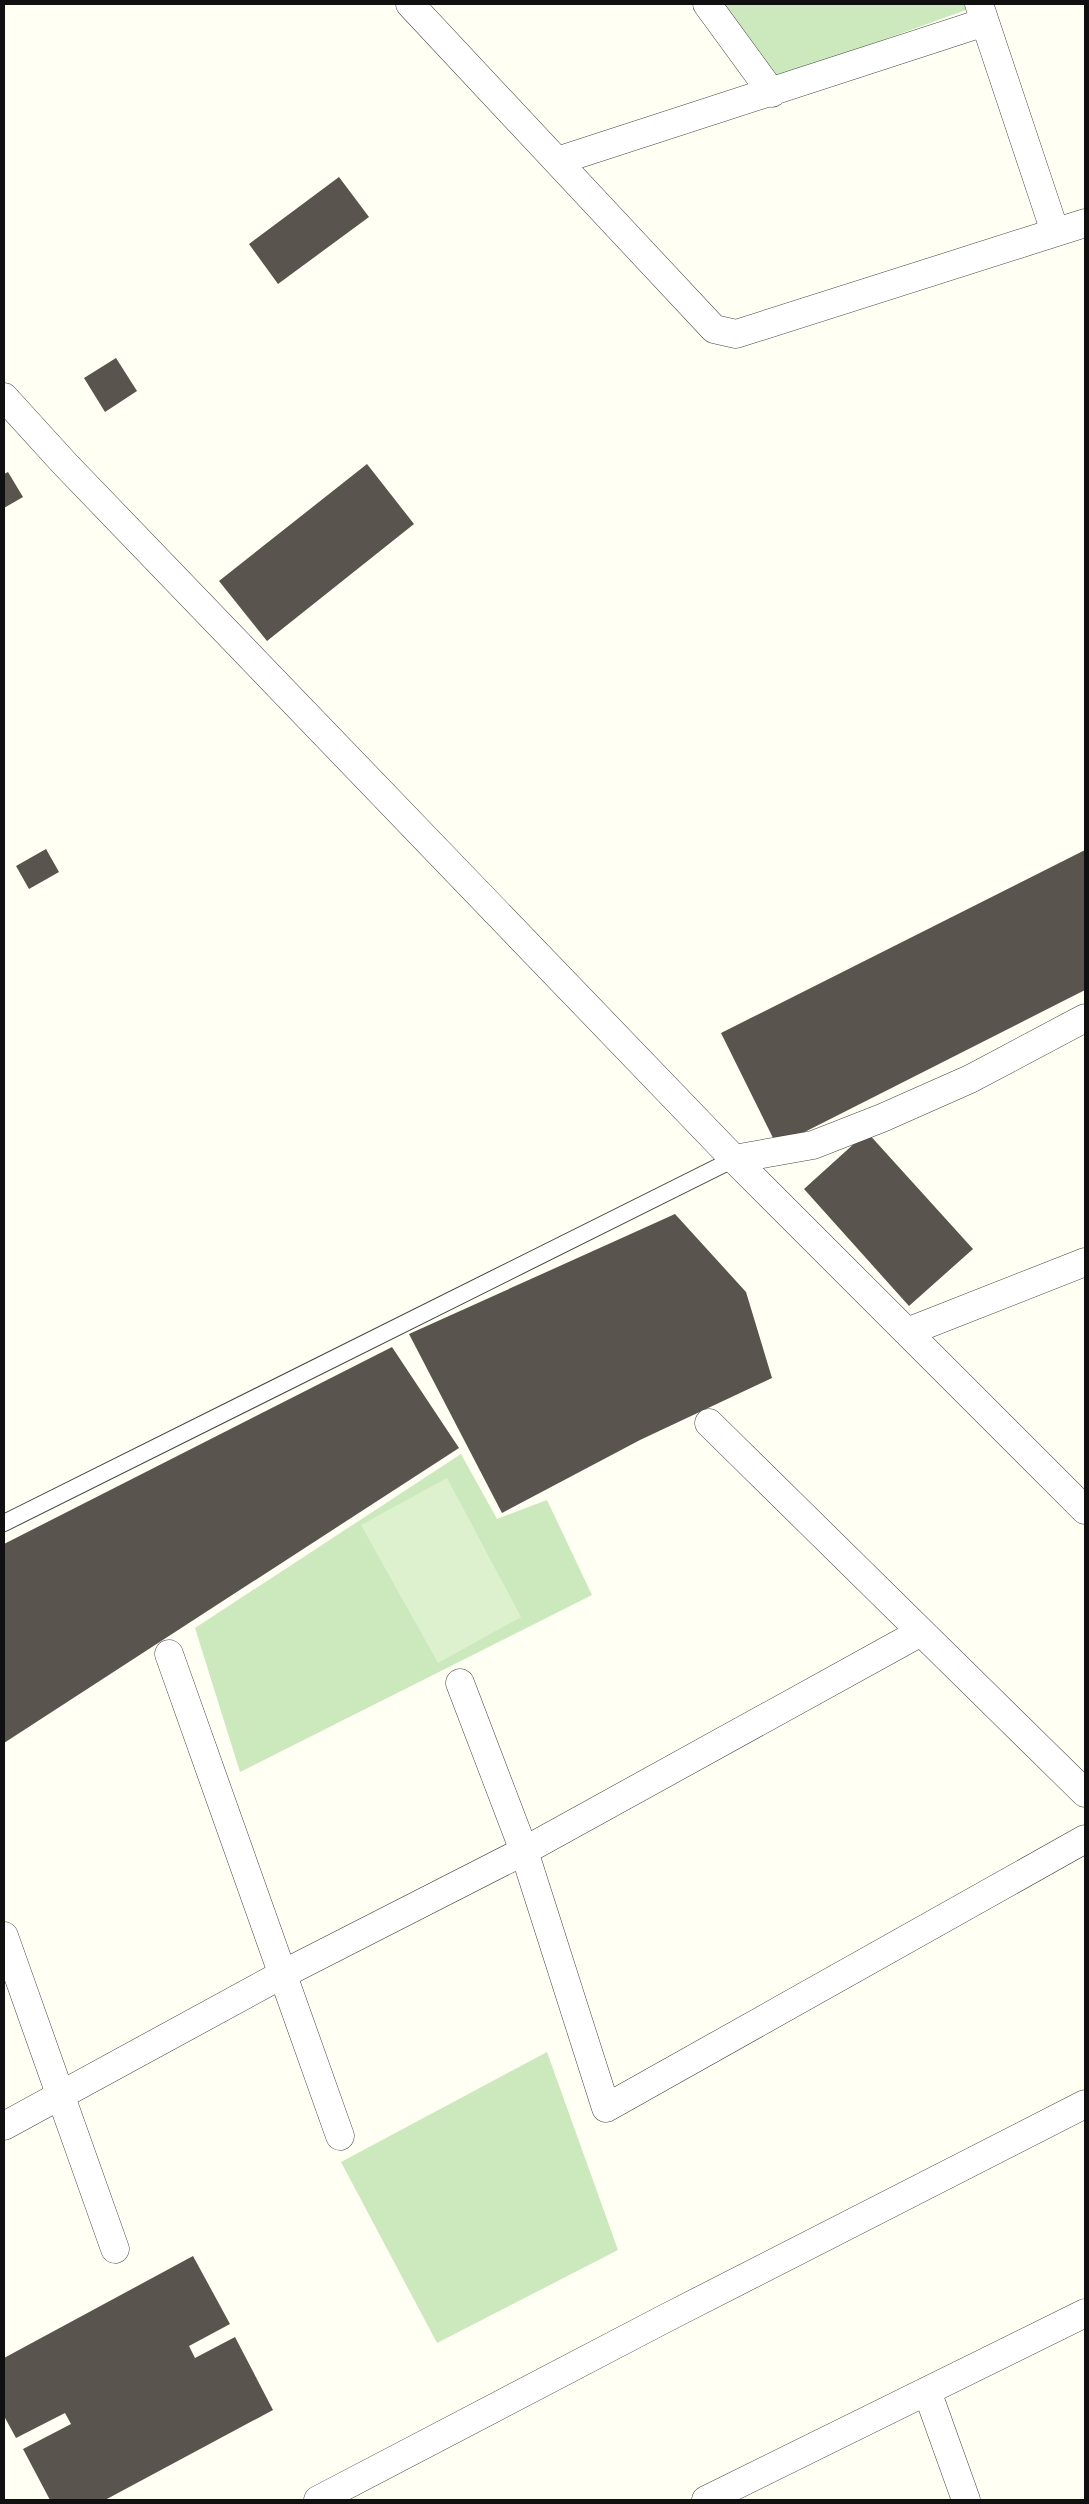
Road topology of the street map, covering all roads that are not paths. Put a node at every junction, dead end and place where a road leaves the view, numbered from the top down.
1 (410, 4) edge
2 (707, 4) edge
3 (982, 13) edge
4 (772, 93) junction
5 (558, 161) junction
6 (1085, 223) edge
7 (1055, 232) junction
8 (4, 397) edge
9 (1085, 1018) edge
10 (734, 1159) junction
11 (1085, 1262) edge
12 (907, 1332) junction
13 (709, 1423) dead end
14 (1085, 1510) edge
15 (4, 1523) edge
16 (922, 1632) junction
17 (168, 1654) dead end
18 (460, 1683) dead end
19 (1085, 1792) edge
20 (1085, 1839) edge
21 (524, 1851) junction
22 (4, 1936) edge
23 (283, 1974) junction
24 (61, 2094) junction
25 (1085, 2104) edge
26 (4, 2126) edge
27 (340, 2136) dead end
28 (116, 2248) dead end
29 (1085, 2313) edge
30 (927, 2391) junction
31 (318, 2500) edge
32 (706, 2500) edge
33 (966, 2500) edge

1 - 5 street
2 - 4 street
3 - 4 street
3 - 7 street
4 - 5 street
5 - 7 street
6 - 7 street
8 - 10 street
9 - 10 street
10 - 12 street
10 - 15 lane
11 - 12 street
12 - 14 street
13 - 16 street
16 - 19 street
16 - 21 street
17 - 23 street
18 - 21 street
20 - 21 street
21 - 23 street
22 - 24 street
23 - 24 street
23 - 27 street
24 - 26 street
24 - 28 street
25 - 31 street
29 - 30 street
30 - 32 street
30 - 33 street

